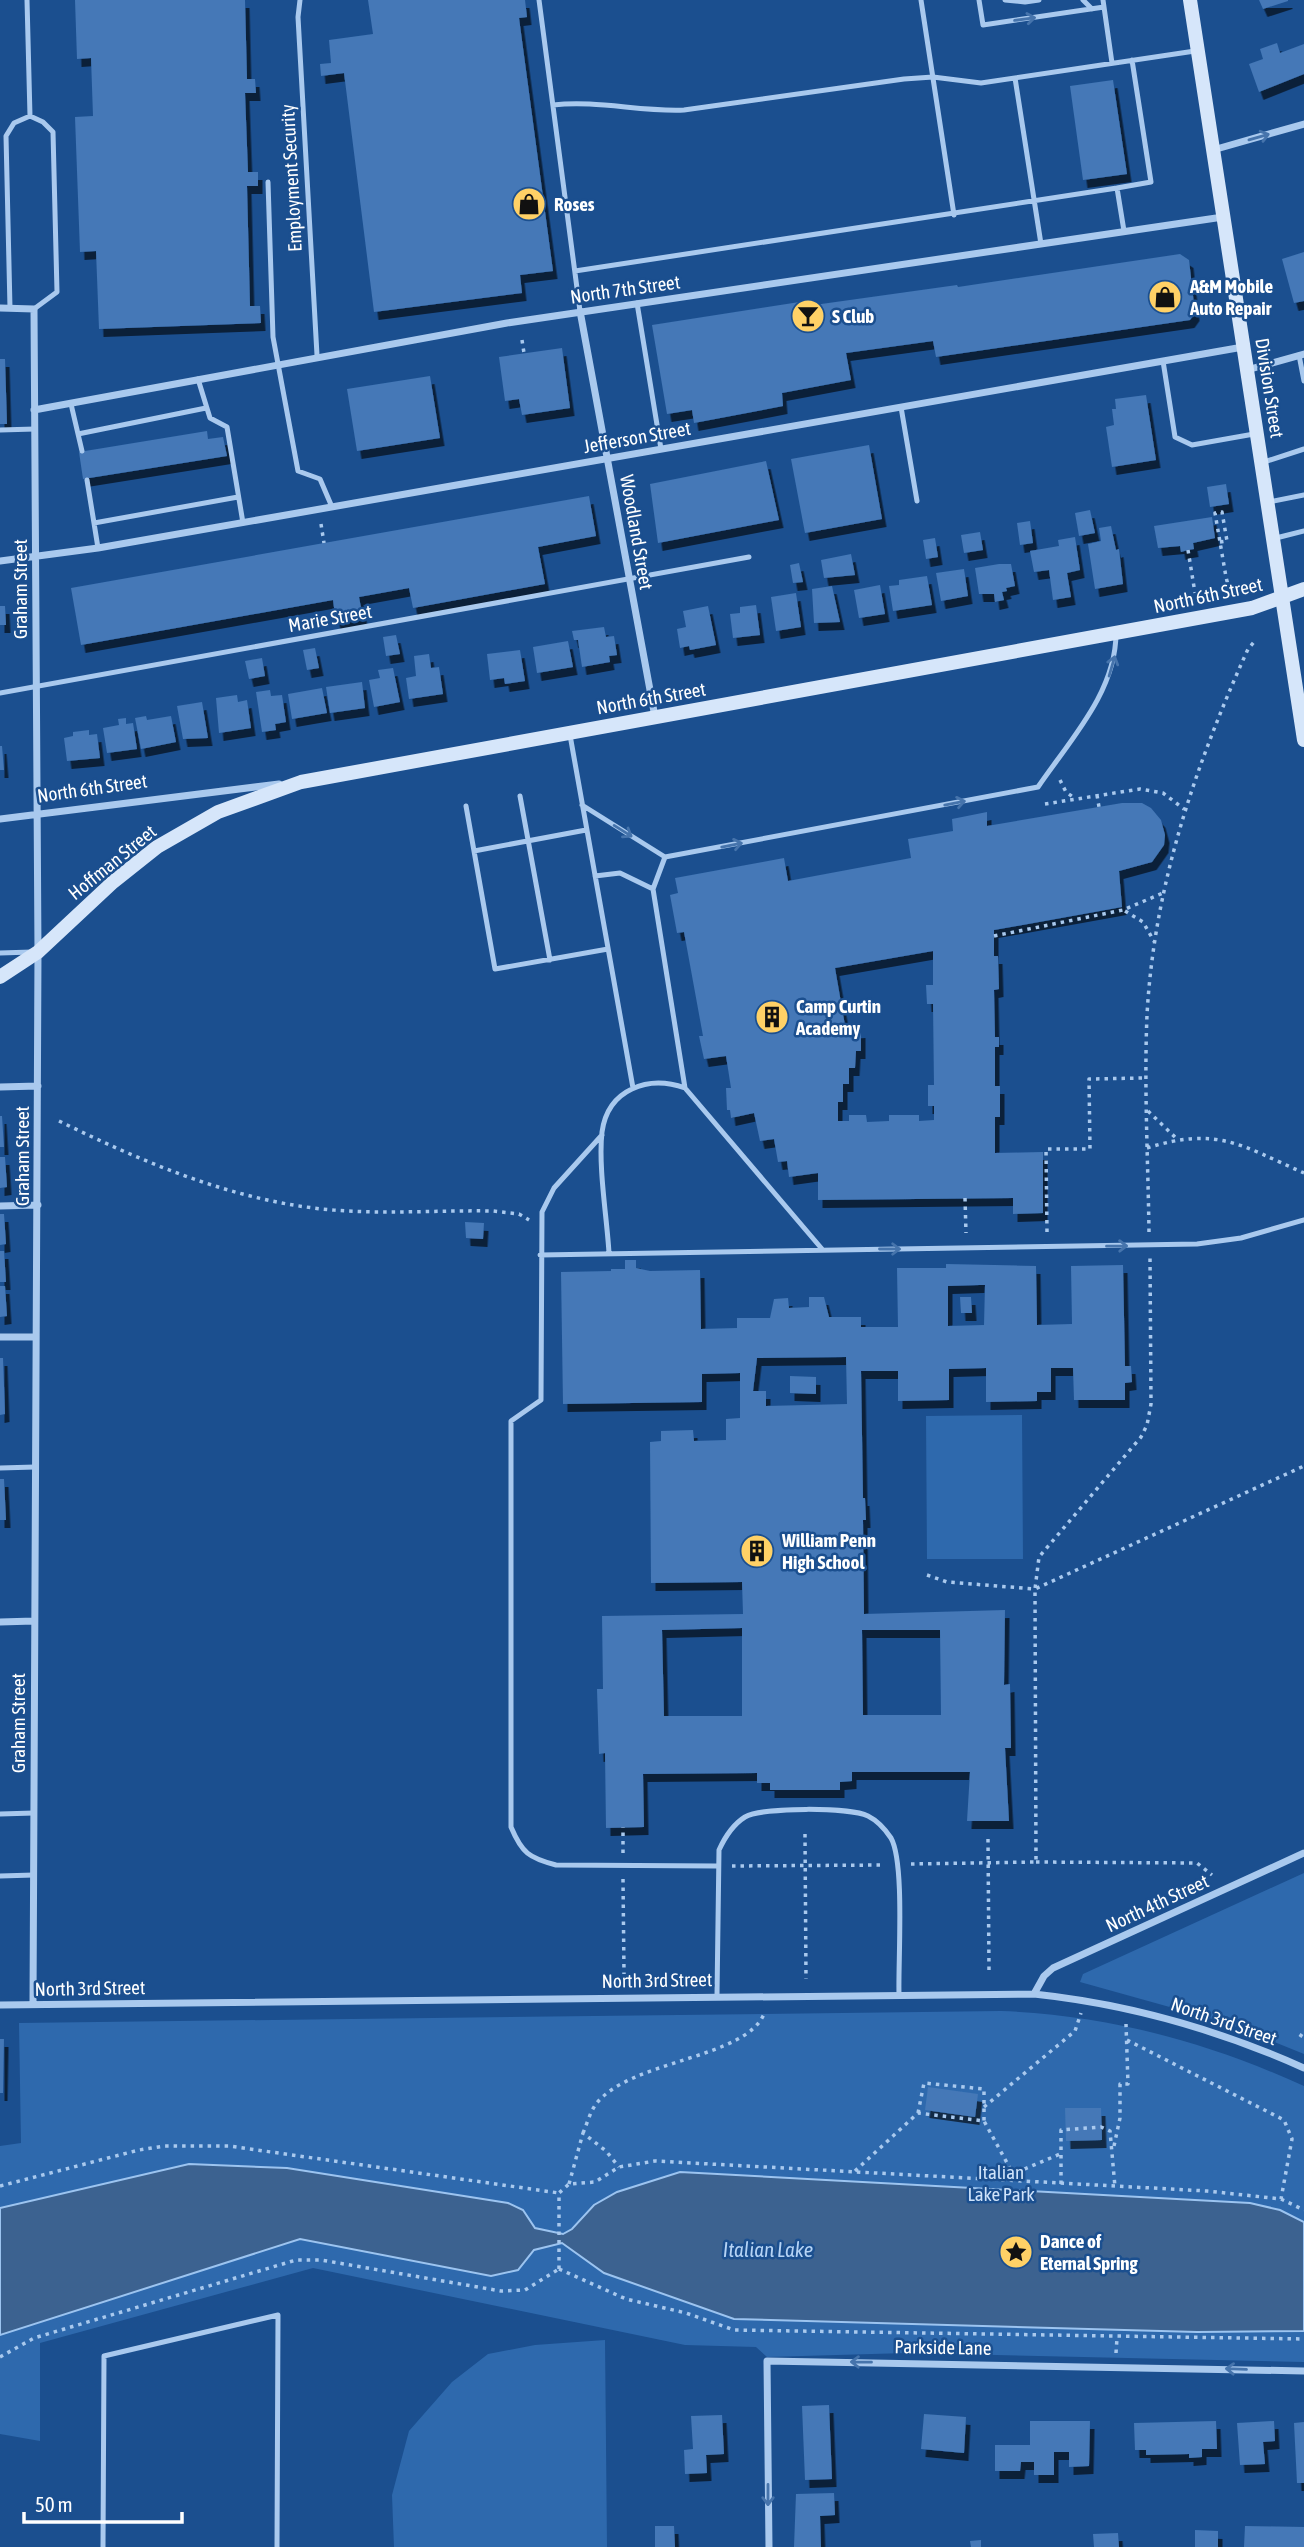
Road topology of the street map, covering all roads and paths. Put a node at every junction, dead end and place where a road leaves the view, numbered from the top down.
1 (27, 0) edge
2 (300, 0) edge
3 (539, 0) edge
4 (921, 0) edge
5 (979, 0) edge
6 (1005, 0) edge
7 (1039, 0) edge
8 (1083, 0) edge
9 (1190, 0) edge
10 (1103, 4) edge
11 (1092, 9) junction
12 (1198, 50) junction
13 (1132, 60) junction
14 (1112, 63) junction
15 (933, 77) junction
16 (1015, 78) junction
17 (553, 105) junction
18 (30, 116) junction
19 (1304, 124) edge
20 (1213, 150) junction
21 (268, 182) dead end
22 (1117, 188) junction
23 (1034, 203) junction
24 (954, 215) junction
25 (1224, 217) junction
26 (1124, 231) junction
27 (1041, 244) junction
28 (575, 271) junction
29 (637, 303) junction
30 (0, 309) edge
31 (10, 309) junction
32 (34, 309) junction
33 (580, 311) junction
34 (522, 340) dead end
35 (1244, 346) junction
36 (524, 354) dead end
37 (1302, 354) edge
38 (317, 355) junction
39 (1163, 361) junction
40 (279, 363) junction
41 (1247, 370) junction
42 (198, 379) junction
43 (1304, 381) edge
44 (71, 404) junction
45 (901, 407) junction
46 (206, 408) junction
47 (34, 410) junction
48 (35, 429) junction
49 (0, 430) edge
50 (78, 434) junction
51 (1257, 434) junction
52 (661, 449) junction
53 (1304, 449) edge
54 (82, 451) dead end
55 (607, 458) junction
56 (1261, 463) junction
57 (87, 480) dead end
58 (1304, 495) edge
59 (239, 496) junction
60 (917, 501) dead end
61 (1267, 503) junction
62 (332, 507) junction
63 (94, 523) junction
64 (243, 523) junction
65 (321, 524) dead end
66 (1304, 531) edge
67 (1273, 539) junction
68 (1220, 542) junction
69 (324, 543) dead end
70 (98, 548) junction
71 (1188, 550) dead end
72 (749, 557) dead end
73 (36, 558) junction
74 (0, 561) edge
75 (629, 579) junction
76 (1228, 585) dead end
77 (1304, 589) edge
78 (1195, 593) dead end
79 (1282, 598) junction
80 (1116, 634) junction
81 (1254, 642) dead end
82 (37, 688) junction
83 (0, 693) edge
84 (655, 718) junction
85 (1303, 731) edge
86 (569, 732) junction
87 (1060, 780) dead end
88 (300, 782) junction
89 (1097, 794) junction
90 (520, 796) dead end
91 (1074, 798) junction
92 (1045, 804) dead end
93 (582, 805) junction
94 (466, 806) dead end
95 (1099, 807) dead end
96 (1184, 809) junction
97 (38, 816) junction
98 (0, 819) edge
99 (586, 830) junction
100 (528, 841) junction
101 (474, 851) junction
102 (664, 857) junction
103 (595, 876) junction
104 (653, 888) junction
105 (1163, 893) junction
106 (1124, 910) junction
107 (994, 936) dead end
108 (1155, 943) junction
109 (608, 949) junction
110 (0, 953) edge
111 (38, 953) junction
112 (550, 960) junction
113 (0, 977) edge
114 (1146, 1078) junction
115 (38, 1086) junction
116 (0, 1087) edge
117 (633, 1088) junction
118 (685, 1088) junction
119 (1147, 1110) junction
120 (60, 1121) dead end
121 (602, 1135) junction
122 (1177, 1139) junction
123 (1147, 1148) junction
124 (1304, 1172) edge
125 (965, 1198) dead end
126 (38, 1205) junction
127 (0, 1206) edge
128 (1304, 1220) edge
129 (540, 1227) junction
130 (1047, 1232) dead end
131 (1149, 1232) dead end
132 (966, 1233) dead end
133 (822, 1249) junction
134 (609, 1253) junction
135 (540, 1255) junction
136 (1150, 1257) dead end
137 (0, 1337) edge
138 (35, 1337) junction
139 (1304, 1466) edge
140 (34, 1467) junction
141 (0, 1468) edge
142 (927, 1575) dead end
143 (1035, 1589) junction
144 (34, 1621) junction
145 (0, 1622) edge
146 (34, 1813) junction
147 (0, 1814) edge
148 (623, 1827) dead end
149 (805, 1834) dead end
150 (988, 1839) dead end
151 (1304, 1853) edge
152 (623, 1854) dead end
153 (988, 1863) junction
154 (1036, 1863) junction
155 (905, 1864) dead end
156 (889, 1865) dead end
157 (716, 1866) junction
158 (805, 1866) junction
159 (34, 1875) junction
160 (1212, 1875) dead end
161 (0, 1876) edge
162 (623, 1877) dead end
163 (989, 1970) dead end
164 (624, 1974) dead end
165 (806, 1979) dead end
166 (899, 1994) junction
167 (1034, 1994) junction
168 (717, 1995) junction
169 (1084, 2000) junction
170 (33, 2004) junction
171 (0, 2005) edge
172 (764, 2014) dead end
173 (1126, 2024) dead end
174 (1304, 2031) edge
175 (1300, 2037) dead end
176 (1126, 2040) junction
177 (1304, 2067) edge
178 (984, 2107) junction
179 (918, 2113) junction
180 (984, 2121) junction
181 (583, 2133) junction
182 (1112, 2151) junction
183 (1060, 2154) junction
184 (619, 2167) junction
185 (855, 2171) junction
186 (1013, 2174) junction
187 (998, 2180) junction
188 (1017, 2181) junction
189 (569, 2184) junction
190 (1061, 2184) junction
191 (0, 2186) edge
192 (1115, 2187) junction
193 (559, 2193) junction
194 (1281, 2199) junction
195 (1304, 2210) edge
196 (559, 2269) junction
197 (1304, 2339) edge
198 (0, 2357) edge
199 (1304, 2371) edge
200 (103, 2547) edge
201 (277, 2547) edge
202 (769, 2547) edge

1 - 18 lane
2 - 38 lane, Employment Security
3 - 17 lane
4 - 15 lane
5 -> 11 lane
6 - 7 lane
8 - 11 lane
9 - 12 street, Division Street
10 - 11 lane
10 - 14 lane
12 - 13 lane
12 - 20 street, Division Street
13 - 14 lane
13 - 22 lane
14 - 16 lane
15 - 16 lane
15 - 17 lane
15 - 24 lane
16 - 23 lane
17 - 28 lane
18 - 31 lane
18 - 32 lane
20 -> 19 street
20 - 25 street, Division Street
21 - 40 lane
22 - 23 lane
22 - 26 lane
23 - 24 lane
23 - 27 lane
24 - 28 lane
25 - 26 street, North 7th Street
25 - 35 street, Division Street
26 - 27 street, North 7th Street
27 - 29 street, North 7th Street
28 - 33 lane
29 - 33 street, North 7th Street
29 - 52 lane
30 - 31 street
31 - 32 street
32 - 47 street, Graham Street
33 - 38 street, North 7th Street
33 - 55 street, Woodland Street
34 - 36 path
35 - 39 street, Jefferson Street
35 - 41 street, Division Street
37 - 41 street
37 - 43 lane
38 - 40 street, North 7th Street
39 - 45 street, Jefferson Street
39 - 51 lane
40 - 42 street, North 7th Street
40 - 62 lane
41 - 51 street, Division Street
42 - 44 street, North 7th Street
42 - 46 lane
44 - 47 street, North 7th Street
44 - 50 lane
45 - 52 street, Jefferson Street
45 - 60 lane
46 - 50 lane
46 - 59 lane
47 - 48 street, Graham Street
48 - 49 lane
48 - 73 street, Graham Street
50 - 54 lane
51 - 56 street, Division Street
52 - 55 street, Jefferson Street
53 - 56 lane
55 - 62 street, Jefferson Street
55 - 75 street, Woodland Street
56 - 61 street, Division Street
57 - 63 lane
58 - 61 lane
59 - 63 lane
59 - 64 lane
61 - 67 street, Division Street
62 - 64 street, Jefferson Street
63 - 70 lane
64 - 70 street, Jefferson Street
65 - 69 path
66 - 67 lane
67 - 79 street, Division Street
68 - 68 path
68 - 76 path
70 - 73 street, Jefferson Street
71 - 78 path
72 - 75 lane, Marie Street
73 - 74 street, Jefferson Street
73 - 82 street, Graham Street
75 - 82 lane, Marie Street
75 - 84 street, Woodland Street
77 - 79 street, North 6th Street
79 - 80 street, North 6th Street
79 - 85 street, Division Street
80 - 84 street, North 6th Street
102 -> 80 lane
81 - 96 path
82 - 83 lane, Marie Street
82 - 97 street, Graham Street
84 - 86 street, North 6th Street
86 - 88 street, North 6th Street
86 - 93 lane
87 - 91 path
88 - 97 street, North 6th Street
88 - 111 street, Hoffman Street
89 - 91 path
89 - 95 path
89 - 96 path
90 - 100 lane
91 - 92 path
93 - 99 lane
93 -> 102 lane
94 - 101 lane
96 - 105 path
97 - 98 street, North 6th Street
97 - 111 street, Graham Street
99 - 100 lane
99 - 103 lane
100 - 101 lane
100 - 112 lane
101 - 112 lane
102 - 104 lane
103 - 104 lane
103 - 109 lane
104 - 118 lane
105 - 106 path
105 - 108 path
106 - 107 path
106 - 108 path
108 - 114 path
109 - 112 lane
109 - 117 lane
110 - 111 lane
111 - 113 street, Hoffman Street
111 - 115 street, Graham Street
114 - 119 path
114 - 130 path
115 - 116 street
115 - 126 street, Graham Street
117 - 118 lane
117 - 121 lane
118 - 133 lane
119 - 122 path
119 - 123 path
120 - 129 path
121 - 129 lane
121 - 134 lane
122 - 123 path
122 - 124 path
123 - 131 path
125 - 132 path
126 - 127 street
126 - 138 street, Graham Street
133 -> 128 lane
129 - 135 lane
133 - 134 lane
134 - 135 lane
135 - 157 lane
136 - 143 path
137 - 138 street
138 - 140 street, Graham Street
139 - 143 path
140 - 141 lane
140 - 144 street, Graham Street
142 - 143 path
143 - 154 path
144 - 145 street
144 - 146 street, Graham Street
146 - 147 lane
146 - 159 street, Graham Street
148 - 152 path
149 - 158 path
150 - 153 path
151 - 167 street, North 4th Street
153 - 154 path
153 - 155 path
153 - 163 path
154 - 160 path
156 - 158 path
157 - 158 path
157 - 166 lane
157 - 168 lane
158 - 165 path
159 - 161 lane
159 - 170 street, Graham Street
162 - 164 path
166 - 167 street, North 3rd Street
166 - 168 street, North 3rd Street
167 - 169 street, North 3rd Street
168 - 170 street, North 3rd Street
169 - 177 street, North 3rd Street
169 - 178 path
170 - 171 street, North 3rd Street
172 - 181 path
173 - 176 path
174 - 175 path
176 - 182 path
176 - 194 path
178 - 179 path
178 - 180 path
179 - 180 path
179 - 185 path
180 - 186 path
181 - 184 path
181 - 189 path
182 - 183 path
182 - 192 path
183 - 186 path
183 - 190 path
184 - 185 path
184 - 189 path
185 - 187 path
186 - 187 path
186 - 188 path
187 - 188 path
188 - 190 path
189 - 193 path
190 - 192 path
191 - 193 path
192 - 194 path
193 - 196 path
194 - 195 path
196 - 197 path
196 - 198 path
199 -> 202 street, Parkside Lane
200 - 201 lane

